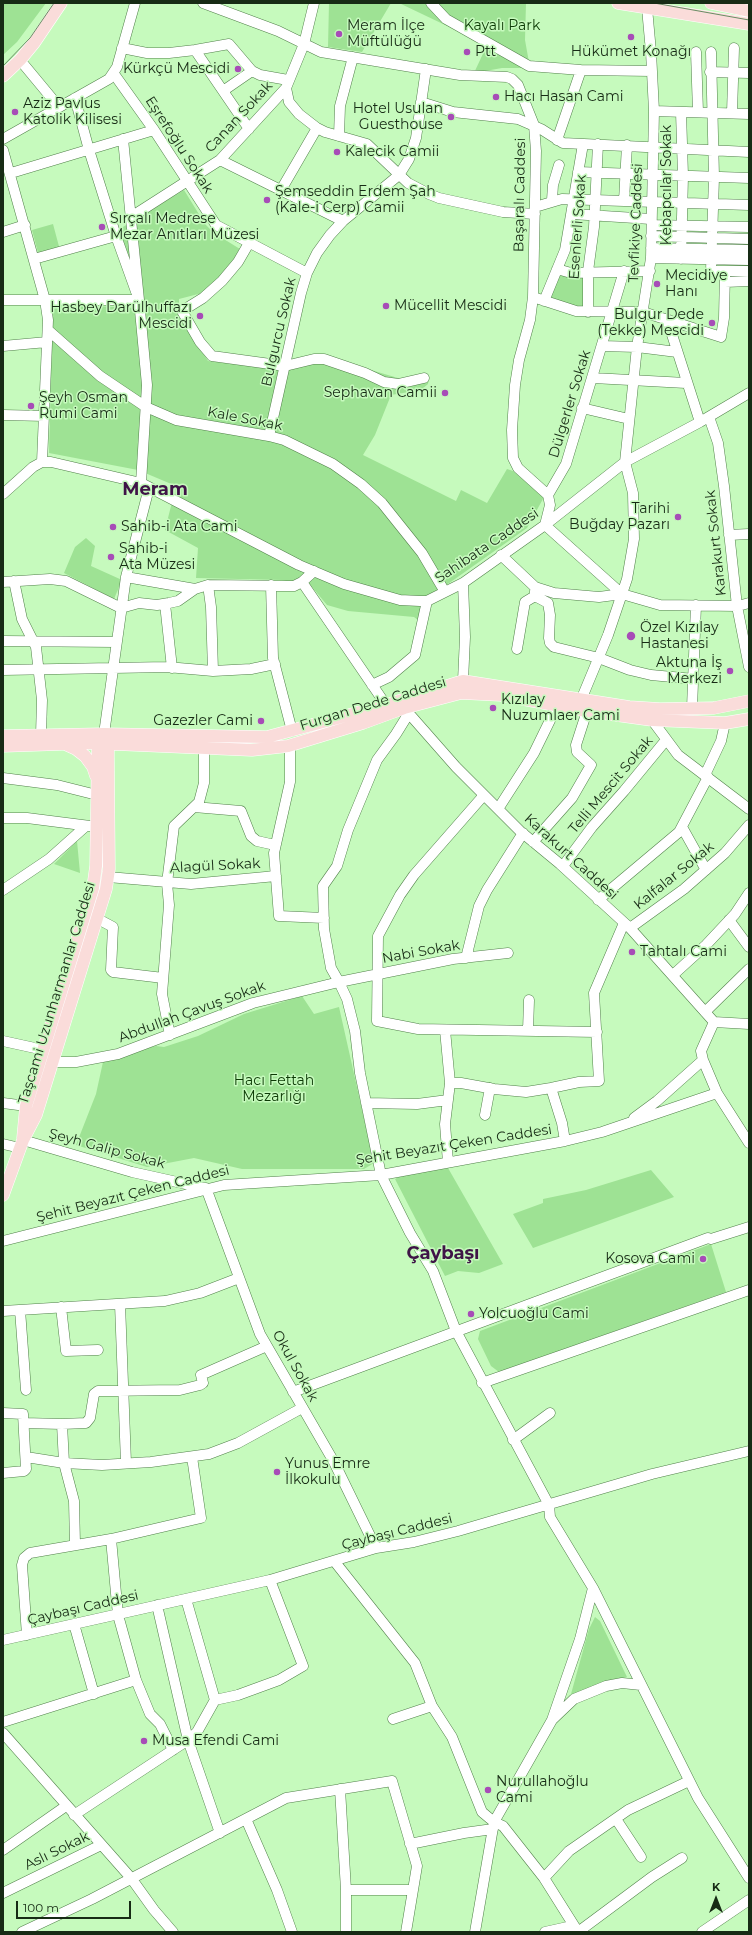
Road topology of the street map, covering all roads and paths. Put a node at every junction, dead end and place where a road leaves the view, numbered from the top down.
1 (61, 3) edge
2 (135, 3) edge
3 (203, 3) edge
4 (314, 3) edge
5 (431, 3) edge
6 (618, 3) edge
7 (711, 3) edge
8 (647, 8) junction
9 (749, 11) edge
10 (749, 24) edge
11 (304, 44) junction
12 (122, 48) junction
13 (734, 48) dead end
14 (195, 50) junction
15 (696, 52) dead end
16 (710, 52) dead end
17 (353, 57) junction
18 (20, 60) junction
19 (520, 62) junction
20 (426, 69) junction
21 (581, 70) junction
22 (252, 71) junction
23 (652, 71) junction
24 (710, 72) junction
25 (733, 72) junction
26 (749, 73) edge
27 (114, 74) junction
28 (3, 76) edge
29 (512, 79) junction
30 (287, 84) junction
31 (223, 91) junction
32 (75, 98) junction
33 (421, 102) junction
34 (59, 107) junction
35 (654, 111) junction
36 (681, 112) junction
37 (698, 112) junction
38 (712, 113) junction
39 (732, 113) junction
40 (749, 114) edge
41 (534, 125) junction
42 (249, 128) junction
43 (317, 128) junction
44 (154, 130) junction
45 (339, 136) junction
46 (3, 139) edge
47 (123, 139) junction
48 (557, 140) junction
49 (583, 144) junction
50 (598, 144) junction
51 (627, 145) junction
52 (652, 146) junction
53 (682, 148) junction
54 (713, 149) junction
55 (3, 150) edge
56 (89, 150) junction
57 (749, 152) edge
58 (220, 160) junction
59 (559, 165) dead end
60 (578, 172) junction
61 (596, 172) junction
62 (11, 173) junction
63 (625, 174) junction
64 (652, 174) junction
65 (399, 175) junction
66 (682, 176) junction
67 (714, 177) junction
68 (749, 178) edge
69 (186, 181) junction
70 (282, 190) junction
71 (574, 199) junction
72 (552, 200) junction
73 (595, 200) junction
74 (624, 201) junction
75 (651, 202) junction
76 (682, 204) junction
77 (713, 204) junction
78 (749, 205) edge
79 (535, 210) junction
80 (572, 214) junction
81 (594, 215) junction
82 (131, 217) junction
83 (343, 221) junction
84 (651, 222) junction
85 (25, 225) junction
86 (681, 226) junction
87 (712, 227) junction
88 (749, 227) edge
89 (3, 232) edge
90 (116, 236) junction
91 (651, 236) junction
92 (681, 238) junction
93 (712, 238) junction
94 (749, 239) edge
95 (249, 243) junction
96 (681, 248) junction
97 (712, 249) junction
98 (749, 250) edge
99 (651, 253) junction
100 (34, 259) junction
101 (681, 259) junction
102 (712, 260) junction
103 (749, 260) edge
104 (558, 269) junction
105 (624, 271) junction
106 (650, 271) junction
107 (725, 271) junction
108 (749, 271) edge
109 (588, 272) junction
110 (307, 273) junction
111 (725, 282) junction
112 (749, 282) edge
113 (533, 297) junction
114 (3, 300) edge
115 (45, 300) junction
116 (139, 300) junction
117 (544, 301) junction
118 (588, 312) junction
119 (643, 312) junction
120 (611, 313) junction
121 (667, 319) junction
122 (48, 330) junction
123 (47, 342) junction
124 (3, 346) edge
125 (602, 346) junction
126 (637, 347) junction
127 (677, 352) junction
128 (285, 366) junction
129 (424, 378) dead end
130 (593, 378) junction
131 (632, 380) junction
132 (686, 383) junction
133 (749, 393) edge
134 (146, 407) junction
135 (582, 408) junction
136 (3, 415) edge
137 (45, 416) junction
138 (629, 419) junction
139 (704, 419) junction
140 (269, 436) junction
141 (42, 462) junction
142 (625, 462) junction
143 (145, 485) junction
144 (3, 494) edge
145 (548, 495) junction
146 (545, 525) junction
147 (749, 534) edge
148 (729, 536) junction
149 (501, 555) junction
150 (314, 571) junction
151 (126, 577) junction
152 (14, 581) junction
153 (3, 582) edge
154 (302, 582) junction
155 (463, 582) junction
156 (208, 585) junction
157 (271, 585) junction
158 (195, 589) junction
159 (445, 592) junction
160 (535, 592) junction
161 (622, 594) junction
162 (427, 601) junction
163 (749, 603) edge
164 (165, 604) junction
165 (696, 605) junction
166 (736, 606) junction
167 (121, 608) junction
168 (3, 641) edge
169 (34, 642) junction
170 (116, 642) junction
171 (517, 649) dead end
172 (599, 658) junction
173 (275, 664) junction
174 (749, 667) edge
175 (172, 668) junction
176 (113, 669) junction
177 (3, 670) edge
178 (40, 670) junction
179 (213, 670) junction
180 (694, 679) junction
181 (462, 681) junction
182 (372, 686) junction
183 (582, 700) junction
184 (749, 701) edge
185 (386, 705) junction
186 (557, 706) junction
187 (692, 708) junction
188 (407, 710) junction
189 (587, 711) junction
190 (749, 719) edge
191 (652, 720) junction
192 (725, 723) junction
193 (292, 731) junction
194 (41, 735) junction
195 (3, 736) edge
196 (103, 740) junction
197 (666, 740) junction
198 (64, 744) junction
199 (3, 746) edge
200 (290, 746) junction
201 (204, 748) junction
202 (706, 776) junction
203 (3, 778) edge
204 (97, 781) junction
205 (97, 795) junction
206 (484, 795) junction
207 (194, 807) junction
208 (498, 809) junction
209 (749, 809) edge
210 (3, 818) edge
211 (749, 825) edge
212 (91, 826) junction
213 (682, 827) junction
214 (523, 833) junction
215 (533, 842) junction
216 (275, 845) junction
217 (563, 866) junction
218 (706, 870) junction
219 (276, 876) junction
220 (108, 877) junction
221 (167, 883) junction
222 (3, 890) edge
223 (749, 893) edge
224 (598, 900) junction
225 (324, 918) junction
226 (98, 919) junction
227 (729, 920) junction
228 (627, 925) junction
229 (749, 947) edge
230 (508, 953) dead end
231 (466, 958) junction
232 (749, 969) edge
233 (378, 973) junction
234 (673, 975) junction
235 (163, 978) junction
236 (339, 982) junction
237 (529, 1000) dead end
238 (706, 1012) junction
239 (714, 1022) junction
240 (749, 1024) edge
241 (445, 1030) junction
242 (528, 1031) junction
243 (597, 1032) junction
244 (170, 1035) junction
245 (3, 1041) edge
246 (44, 1050) junction
247 (703, 1060) junction
248 (53, 1062) junction
249 (450, 1083) junction
250 (490, 1088) junction
251 (551, 1088) junction
252 (717, 1093) junction
253 (448, 1100) junction
254 (3, 1103) edge
255 (366, 1103) junction
256 (26, 1106) junction
257 (486, 1115) dead end
258 (627, 1124) junction
259 (565, 1141) junction
260 (749, 1143) edge
261 (3, 1144) edge
262 (22, 1144) junction
263 (448, 1162) junction
264 (381, 1175) junction
265 (206, 1188) junction
266 (3, 1195) edge
267 (749, 1227) edge
268 (3, 1240) edge
269 (239, 1278) junction
270 (749, 1290) edge
271 (120, 1304) junction
272 (62, 1307) junction
273 (20, 1310) junction
274 (3, 1311) edge
275 (456, 1331) junction
276 (267, 1346) junction
277 (98, 1350) dead end
278 (482, 1383) junction
279 (26, 1390) dead end
280 (124, 1391) junction
281 (293, 1392) junction
282 (302, 1408) junction
283 (3, 1413) edge
284 (550, 1413) dead end
285 (24, 1423) junction
286 (62, 1424) junction
287 (513, 1440) junction
288 (749, 1451) edge
289 (192, 1457) junction
290 (26, 1458) junction
291 (64, 1463) junction
292 (126, 1463) junction
293 (3, 1473) edge
294 (549, 1505) junction
295 (111, 1539) junction
296 (75, 1544) junction
297 (376, 1548) junction
298 (335, 1562) junction
299 (270, 1580) junction
300 (593, 1588) junction
301 (186, 1599) junction
302 (158, 1605) junction
303 (118, 1615) junction
304 (74, 1624) junction
305 (27, 1635) junction
306 (3, 1640) edge
307 (136, 1680) junction
308 (641, 1685) junction
309 (94, 1694) junction
310 (215, 1700) junction
311 (432, 1706) junction
312 (393, 1719) dead end
313 (552, 1720) junction
314 (3, 1722) edge
315 (3, 1733) edge
316 (188, 1740) junction
317 (173, 1750) junction
318 (689, 1781) junction
319 (340, 1789) junction
320 (66, 1806) junction
321 (74, 1815) junction
322 (246, 1819) junction
323 (616, 1819) junction
324 (493, 1826) junction
325 (220, 1833) junction
326 (410, 1844) junction
327 (101, 1845) junction
328 (3, 1850) edge
329 (641, 1857) dead end
330 (682, 1858) dead end
331 (131, 1878) junction
332 (544, 1878) junction
333 (749, 1878) edge
334 (346, 1890) junction
335 (412, 1890) junction
336 (3, 1893) edge
337 (749, 1900) edge
338 (572, 1926) junction
339 (169, 1931) edge
340 (22, 1932) edge
341 (292, 1932) edge
342 (346, 1932) edge
343 (406, 1932) edge
344 (475, 1932) edge
345 (479, 1932) edge
346 (545, 1932) edge
347 (702, 1932) edge

1 - 18 main road
2 - 12 street
3 - 11 street
4 - 11 street, Canan Sokak
5 - 19 street
6 - 8 main road
7 - 9 main road
8 - 10 main road
8 - 23 street, Tevfikiye Caddesi
11 - 17 street
11 - 30 street, Canan Sokak
12 - 14 street
12 - 27 street
13 - 25 street
14 - 22 street
14 - 31 street
15 - 37 street
16 - 24 street
17 - 20 street
17 - 45 street
18 - 28 main road
18 - 34 street
19 - 21 street
19 - 29 street
20 - 29 street
20 - 33 street, Bulgurcu Sokak
21 - 23 street
21 - 48 street
22 - 30 street
22 - 31 street
23 - 35 street, Tevfikiye Caddesi
24 - 25 street
24 - 38 street
25 - 26 street
25 - 39 street
27 - 32 street
27 - 44 street, Eşrefoğlu Sokak
29 - 41 street, Başaralı Caddesi
30 - 42 street, Canan Sokak
30 - 43 street
31 - 42 street
32 - 34 street
32 - 56 street
33 - 41 street
33 - 65 street, Bulgurcu Sokak
34 - 46 street
35 - 36 street
35 - 52 street, Tevfikiye Caddesi
36 - 37 street
36 - 53 street, Kebapcılar Sokak
37 - 38 street
38 - 39 street
38 - 54 street
39 - 40 street
41 - 48 street
41 - 79 street, Başaralı Caddesi
42 - 58 street, Canan Sokak
43 - 45 street
43 - 70 street
44 - 47 street
44 - 69 street, Eşrefoğlu Sokak
45 - 65 street
47 - 56 street
47 - 82 street
48 - 49 street
49 - 50 street
49 - 60 street
50 - 51 street
50 - 61 street, Esenlerli Sokak
51 - 52 street
51 - 63 street
52 - 53 street
52 - 64 street, Tevfikiye Caddesi
53 - 54 street
53 - 66 street, Kebapcılar Sokak
54 - 57 street
54 - 67 street
55 - 62 street
56 - 62 street
56 - 90 street
58 - 69 street, Canan Sokak
58 - 70 street
59 - 72 street
60 - 61 street
60 - 71 street
61 - 63 street
61 - 73 street, Esenlerli Sokak
62 - 85 street
63 - 64 street
63 - 74 street
64 - 66 street
64 - 75 street, Tevfikiye Caddesi
65 - 79 street
65 - 83 street, Bulgurcu Sokak
66 - 67 street
66 - 76 street, Kebapcılar Sokak
67 - 68 street
67 - 77 street
69 - 82 street, Canan Sokak
69 - 95 street, Eşrefoğlu Sokak
70 - 83 street
71 - 72 street
71 - 73 street
71 - 80 street
72 - 79 street
73 - 74 street
73 - 81 street, Esenlerli Sokak
74 - 75 street
75 - 76 street
75 - 84 street, Tevfikiye Caddesi
76 - 77 street
76 - 86 street, Kebapcılar Sokak
77 - 78 street
77 - 87 street
79 - 113 street, Başaralı Caddesi
80 - 81 street
80 - 104 street
81 - 84 street
81 - 109 street, Esenlerli Sokak
82 - 116 street
83 - 110 street, Bulgurcu Sokak
84 - 86 street
84 - 91 street, Tevfikiye Caddesi
85 - 89 street
85 - 100 street
86 - 87 street
86 - 92 street, Kebapcılar Sokak
87 - 88 street
87 - 93 street
90 - 100 street
90 - 116 street
91 - 92 street
91 - 99 street, Tevfikiye Caddesi
92 - 93 street
92 - 96 street, Kebapcılar Sokak
93 - 94 street
93 - 97 street
95 - 110 street, Eşrefoğlu Sokak
95 - 128 street
96 - 97 street
96 - 99 street
96 - 101 street, Kebapcılar Sokak
97 - 98 street
97 - 102 street
99 - 101 street
99 - 106 street, Tevfikiye Caddesi
100 - 115 street
101 - 102 street
102 - 103 street
102 - 107 street
104 - 109 street
104 - 117 street
105 - 106 street
105 - 109 street
105 - 120 street, Dülgerler Sokak
106 - 119 street, Tevfikiye Caddesi
107 - 108 street
107 - 111 street
109 - 118 street, Esenlerli Sokak
110 - 128 street, Bulgurcu Sokak
111 - 112 street
111 - 121 street
113 - 117 street
113 - 145 street, Başaralı Caddesi
114 - 115 street
115 - 116 street
115 - 122 street
116 - 134 street, Taşcami Uzunharmanlar Caddesi
117 - 118 street
118 - 120 street
119 - 120 street
119 - 121 street
119 - 126 street, Tevfikiye Caddesi
120 - 125 street, Dülgerler Sokak
121 - 127 street, Karakurt Sokak
122 - 123 street
122 - 134 street, Kale Sokak
123 - 124 street
123 - 137 street
125 - 126 street
125 - 130 street, Dülgerler Sokak
126 - 127 street
126 - 131 street, Tevfikiye Caddesi
127 - 132 street, Karakurt Sokak
128 - 129 street
128 - 140 street, Bulgurcu Sokak
130 - 131 street
130 - 135 street, Dülgerler Sokak
131 - 132 street
131 - 138 street, Tevfikiye Caddesi
132 - 139 street, Karakurt Sokak
133 - 139 street, Sahibata Caddesi
134 - 140 street, Kale Sokak
134 - 143 street, Taşcami Uzunharmanlar Caddesi
135 - 138 street
135 - 145 street, Dülgerler Sokak
136 - 137 street
137 - 141 street
138 - 142 street, Tevfikiye Caddesi
139 - 142 street, Sahibata Caddesi
139 - 148 street, Karakurt Sokak
140 - 159 street, Kale Sokak
141 - 143 street, Sahibata Caddesi
141 - 144 street
142 - 146 street, Sahibata Caddesi
142 - 161 street, Tevfikiye Caddesi
143 - 150 street, Sahibata Caddesi
143 - 151 street, Taşcami Uzunharmanlar Caddesi
145 - 146 street
146 - 149 street, Sahibata Caddesi
146 - 161 street
147 - 148 street
148 - 166 street, Karakurt Sokak
149 - 155 street, Sahibata Caddesi
149 - 160 street
150 - 154 street
150 - 162 street, Sahibata Caddesi
151 - 158 street
151 - 167 street, Taşcami Uzunharmanlar Caddesi
152 - 153 street
152 - 167 street
152 - 169 street
154 - 157 street
154 - 182 street
155 - 159 street, Sahibata Caddesi
155 - 181 street
156 - 157 street
156 - 158 street
156 - 179 street
157 - 173 street
158 - 164 street
159 - 162 street, Sahibata Caddesi
160 - 161 street
160 - 171 street
160 - 172 street
161 - 165 street
161 - 172 street, Tevfikiye Caddesi
162 - 182 street
163 - 166 street
164 - 167 street
164 - 175 street
165 - 166 street
165 - 180 street
166 - 174 street, Karakurt Sokak
167 - 170 street, Taşcami Uzunharmanlar Caddesi
168 - 169 street
169 - 170 street
169 - 178 street
170 - 176 street, Taşcami Uzunharmanlar Caddesi
172 - 180 street
172 - 183 street, Tevfikiye Caddesi
173 - 179 street
173 - 193 street
175 - 176 street
175 - 179 street
176 - 178 street
176 - 196 street, Taşcami Uzunharmanlar Caddesi
177 - 178 street
178 - 194 street
180 - 187 street
181 - 183 main road, Furgan Dede Caddesi
181 - 185 main road, Furgan Dede Caddesi
182 - 185 street
183 - 187 main road, Furgan Dede Caddesi
184 - 187 main road, Furgan Dede Caddesi
185 - 193 main road, Furgan Dede Caddesi
186 - 188 main road, Furgan Dede Caddesi
186 - 189 main road, Furgan Dede Caddesi
186 - 208 street
188 - 200 main road, Furgan Dede Caddesi
188 - 206 street, Karakurt Caddesi
188 - 225 street
189 - 191 main road, Furgan Dede Caddesi
189 - 215 street
190 - 192 main road, Furgan Dede Caddesi
191 - 192 main road, Furgan Dede Caddesi
191 - 197 street
192 - 202 street
193 - 196 main road, Furgan Dede Caddesi
194 - 195 main road, Furgan Dede Caddesi
194 - 196 main road, Furgan Dede Caddesi
196 - 198 main road, Furgan Dede Caddesi
196 - 201 main road, Furgan Dede Caddesi
196 - 204 main road, Taşcami Uzunharmanlar Caddesi
196 - 220 main road, Taşcami Uzunharmanlar Caddesi
197 - 202 street
197 - 217 street, Telli Mescit Sokak
198 - 199 main road, Furgan Dede Caddesi
198 - 204 main road
200 - 201 main road, Furgan Dede Caddesi
200 - 216 street
201 - 207 street
202 - 209 street
202 - 213 street
203 - 205 street
204 - 205 main road, Taşcami Uzunharmanlar Caddesi
205 - 212 main road, Taşcami Uzunharmanlar Caddesi
206 - 208 street, Karakurt Caddesi
206 - 233 street
207 - 216 street
207 - 221 street
208 - 214 street, Karakurt Caddesi
210 - 212 street
211 - 218 street, Kalfalar Sokak
212 - 222 street
212 - 246 main road, Taşcami Uzunharmanlar Caddesi
213 - 218 street
213 - 224 street
214 - 215 street, Karakurt Caddesi
214 - 231 street
215 - 217 street, Karakurt Caddesi
216 - 219 street
217 - 224 street, Karakurt Caddesi
218 - 228 street, Kalfalar Sokak
219 - 221 street, Alagül Sokak
219 - 225 street
220 - 221 street, Alagül Sokak
220 - 226 main road, Taşcami Uzunharmanlar Caddesi
221 - 235 street
223 - 227 street
224 - 228 street, Karakurt Caddesi
225 - 236 street
226 - 235 street
226 - 248 main road, Taşcami Uzunharmanlar Caddesi
227 - 229 street
227 - 234 street
228 - 234 street, Karakurt Caddesi
228 - 243 street
230 - 231 street, Nabi Sokak
231 - 233 street, Nabi Sokak
232 - 238 street
233 - 236 street, Nabi Sokak
233 - 241 street
234 - 238 street, Karakurt Caddesi
235 - 244 street
236 - 244 street, Abdullah Çavuş Sokak
236 - 255 street
237 - 242 street
238 - 239 street, Karakurt Caddesi
239 - 240 street
239 - 247 street
241 - 242 street
241 - 249 street
242 - 243 street
243 - 251 street
244 - 248 street, Abdullah Çavuş Sokak
245 - 246 street
246 - 256 main road, Taşcami Uzunharmanlar Caddesi
247 - 252 street
247 - 258 street
248 - 262 main road, Taşcami Uzunharmanlar Caddesi
249 - 250 street
249 - 253 street
250 - 251 street
250 - 257 street
251 - 259 street
252 - 258 street, Şehit Beyazıt Çeken Caddesi
252 - 260 street
253 - 255 street
253 - 263 street
254 - 256 street
255 - 264 street
256 - 262 main road, Taşcami Uzunharmanlar Caddesi
258 - 259 street, Şehit Beyazıt Çeken Caddesi
259 - 263 street, Şehit Beyazıt Çeken Caddesi
261 - 262 street, Şeyh Galip Sokak
262 - 265 street, Şeyh Galip Sokak
262 - 266 main road, Taşcami Uzunharmanlar Caddesi
263 - 264 street, Şehit Beyazıt Çeken Caddesi
264 - 265 street, Şehit Beyazıt Çeken Caddesi
264 - 275 street
265 - 268 street, Şehit Beyazıt Çeken Caddesi
265 - 269 street, Okul Sokak
267 - 275 street
269 - 271 street
269 - 276 street, Okul Sokak
270 - 278 street
271 - 272 street
271 - 280 street
272 - 273 street
272 - 277 street
273 - 274 street
273 - 279 street
275 - 278 street
275 - 281 street
276 - 280 street
276 - 281 street, Okul Sokak
278 - 287 street
280 - 286 street
280 - 292 street
281 - 282 street, Okul Sokak
282 - 289 street
282 - 297 street, Okul Sokak
283 - 285 street
284 - 287 street
285 - 286 street
285 - 290 street
286 - 291 street
287 - 294 street
288 - 294 street, Çaybaşı Caddesi
289 - 292 street
289 - 295 street
290 - 291 street
290 - 293 street
291 - 292 street
291 - 296 street
294 - 297 street, Çaybaşı Caddesi
294 - 300 street
295 - 296 street
295 - 303 street
296 - 305 street
297 - 298 street, Çaybaşı Caddesi
298 - 299 street, Çaybaşı Caddesi
298 - 311 street
299 - 301 street, Çaybaşı Caddesi
299 - 310 street
300 - 308 street
300 - 313 street
301 - 302 street, Çaybaşı Caddesi
301 - 310 street
302 - 303 street, Çaybaşı Caddesi
302 - 316 street
303 - 304 street, Çaybaşı Caddesi
303 - 307 street
304 - 305 street, Çaybaşı Caddesi
304 - 309 street
305 - 306 street, Çaybaşı Caddesi
307 - 309 street
307 - 317 street
308 - 313 street
308 - 318 street
309 - 314 street
310 - 316 street
311 - 312 street
311 - 324 street
313 - 324 street
315 - 320 street
316 - 317 street
316 - 325 street
317 - 321 street
318 - 323 street
318 - 333 street
319 - 322 street
319 - 326 street
319 - 334 street
320 - 321 street
320 - 328 street
321 - 327 street
322 - 325 street
322 - 341 street
323 - 329 street
323 - 332 street
324 - 326 street
324 - 332 street
324 - 344 street
325 - 331 street
326 - 335 street
327 - 331 street
327 - 336 street, Aslı Sokak
330 - 338 street
331 - 339 street
331 - 340 street
332 - 338 street
334 - 335 street
334 - 342 street
335 - 343 street
337 - 347 street
338 - 346 street
344 - 345 street

